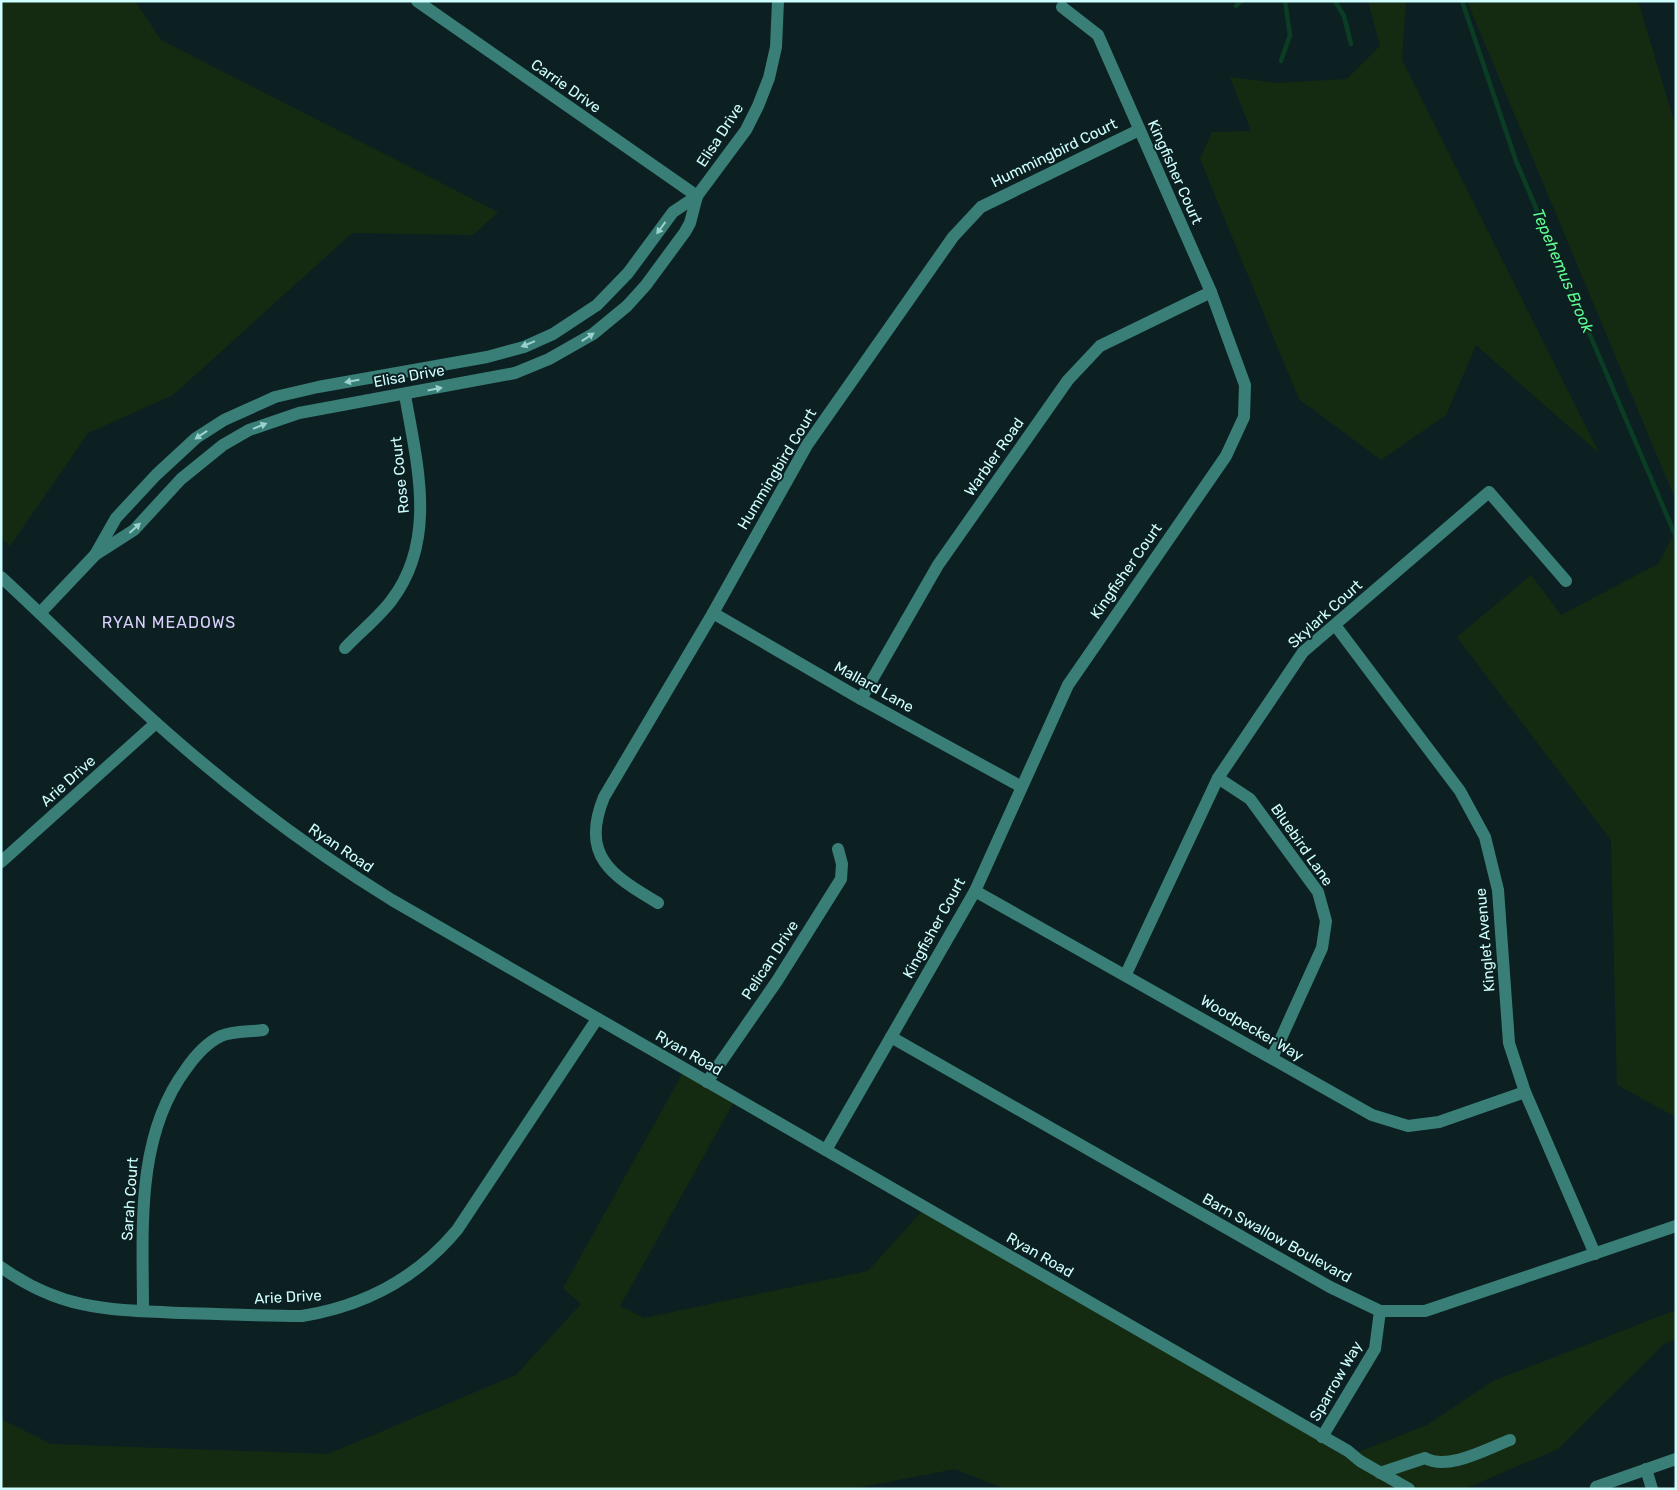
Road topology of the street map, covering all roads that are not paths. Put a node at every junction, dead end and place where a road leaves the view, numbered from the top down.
1 (417, 1) edge
2 (778, 1) edge
3 (1062, 6) dead end
4 (1138, 130) junction
5 (697, 196) junction
6 (1211, 292) junction
7 (597, 305) junction
8 (611, 320) junction
9 (509, 351) junction
10 (516, 373) junction
11 (405, 394) junction
12 (280, 396) junction
13 (288, 416) junction
14 (177, 454) junction
15 (192, 470) junction
16 (95, 556) junction
17 (1, 577) edge
18 (1566, 581) dead end
19 (40, 613) junction
20 (713, 613) junction
21 (1335, 625) junction
22 (345, 648) dead end
23 (862, 699) junction
24 (156, 723) junction
25 (1218, 778) junction
26 (1020, 786) junction
27 (838, 849) dead end
28 (1, 862) edge
29 (975, 891) junction
30 (658, 903) dead end
31 (1126, 974) junction
32 (597, 1019) junction
33 (263, 1030) dead end
34 (891, 1037) junction
35 (1272, 1058) junction
36 (707, 1082) junction
37 (1525, 1092) junction
38 (826, 1150) junction
39 (1676, 1226) edge
40 (1595, 1254) junction
41 (1, 1267) edge
42 (1380, 1311) junction
43 (143, 1312) junction
44 (1322, 1437) junction
45 (1510, 1440) dead end
46 (1676, 1459) edge
47 (1646, 1469) junction
48 (1380, 1473) junction
49 (1405, 1488) edge
50 (1594, 1488) edge
51 (1652, 1489) edge

1 - 5 street, Carrie Drive
2 - 5 street, Elisa Drive
3 - 4 street, Kingfisher Court
4 - 6 street, Kingfisher Court
4 - 20 street, Hummingbird Court
5 -> 7 street, Elisa Drive
5 - 8 street, Elisa Drive
6 - 23 street, Warbler Road
6 - 26 street, Kingfisher Court
7 - 8 street
7 -> 9 street, Elisa Drive
10 -> 8 street, Elisa Drive
9 - 10 street
9 -> 12 street, Elisa Drive
11 -> 10 street, Elisa Drive
11 - 13 street, Elisa Drive
11 - 22 street, Rose Court
12 - 13 street
12 -> 14 street, Elisa Drive
15 -> 13 street, Elisa Drive
14 - 15 street
14 - 16 street, Elisa Drive
16 -> 15 street, Elisa Drive
16 - 19 street, Elisa Drive
17 - 19 street, Ryan Road
18 - 21 street, Skylark Court
19 - 24 street, Ryan Road
20 - 23 street, Mallard Lane
20 - 30 street, Hummingbird Court
21 - 25 street, Skylark Court
21 - 37 street, Kinglet Avenue
23 - 26 street, Mallard Lane
24 - 28 street, Arie Drive
24 - 32 street, Ryan Road
25 - 31 street, Skylark Court
25 - 35 street, Bluebird Lane
26 - 29 street, Kingfisher Court
27 - 36 street, Pelican Drive
29 - 31 street, Woodpecker Way
29 - 34 street, Kingfisher Court
31 - 35 street, Woodpecker Way
32 - 36 street, Ryan Road
32 - 43 street, Arie Drive
33 - 43 street, Sarah Court
34 - 38 street, Kingfisher Court
34 - 42 street, Barn Swallow Boulevard
35 - 37 street, Woodpecker Way
36 - 38 street, Ryan Road
37 - 40 street, Kinglet Avenue
38 - 44 street, Ryan Road
39 - 40 street, Barn Swallow Boulevard
40 - 42 street, Barn Swallow Boulevard
41 - 43 street, Arie Drive
42 - 44 street, Sparrow Way
44 - 48 street, Ryan Road
45 - 48 street
46 - 47 street
47 - 50 street
47 - 51 street
48 - 49 street, Ryan Road

